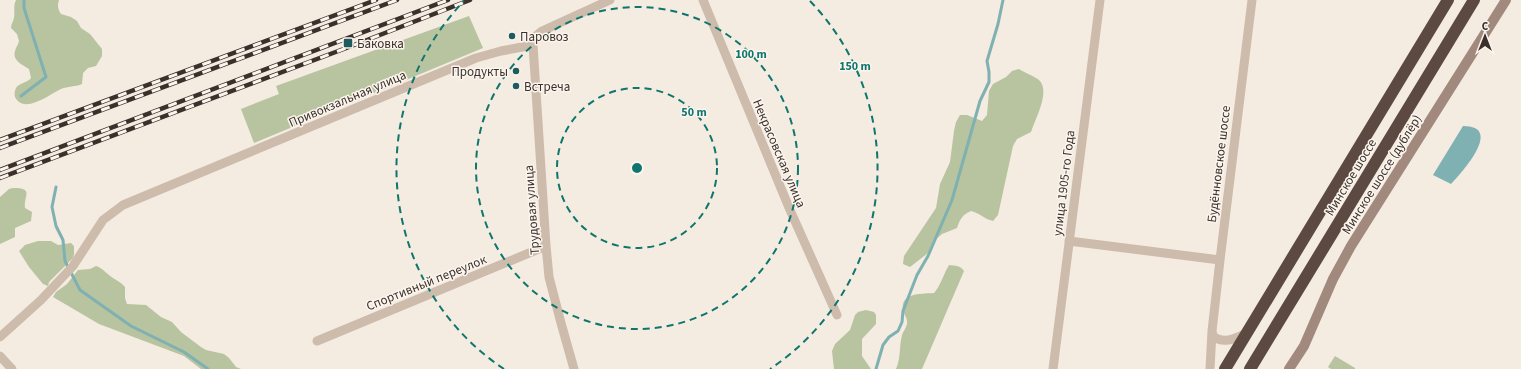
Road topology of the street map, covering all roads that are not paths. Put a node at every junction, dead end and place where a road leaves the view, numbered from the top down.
1 (610, 0) edge
2 (703, 0) edge
3 (1100, 0) edge
4 (1252, 0) edge
5 (1448, 0) edge
6 (1474, 0) edge
7 (1506, 0) edge
8 (533, 45) junction
9 (1069, 241) junction
10 (546, 246) junction
11 (1220, 260) junction
12 (837, 316) dead end
13 (1212, 331) junction
14 (1247, 333) junction
15 (0, 337) edge
16 (317, 341) dead end
17 (0, 356) edge
18 (12, 369) edge
19 (574, 369) edge
20 (1053, 369) edge
21 (1210, 369) edge
22 (1225, 369) edge
23 (1250, 369) edge
24 (1289, 369) edge

1 - 8 street
2 - 12 street, Некрасовская улица
3 - 9 street, улица 1905-го Года
4 - 11 street, Будённовское шоссе
5 - 14 highway, Минское шоссе
6 - 23 highway, Минское шоссе
7 - 24 main road, Минское шоссе (дублёр)
8 - 10 street, Трудовая улица
8 - 15 street, Привокзальная улица
9 - 11 street
9 - 20 street, улица 1905-го Года
10 - 16 street, Спортивный переулок
10 - 19 street, Трудовая улица
11 - 13 street, Будённовское шоссе
13 - 14 street
13 - 21 street, Будённовское шоссе
14 - 22 highway, Минское шоссе
17 - 18 street

